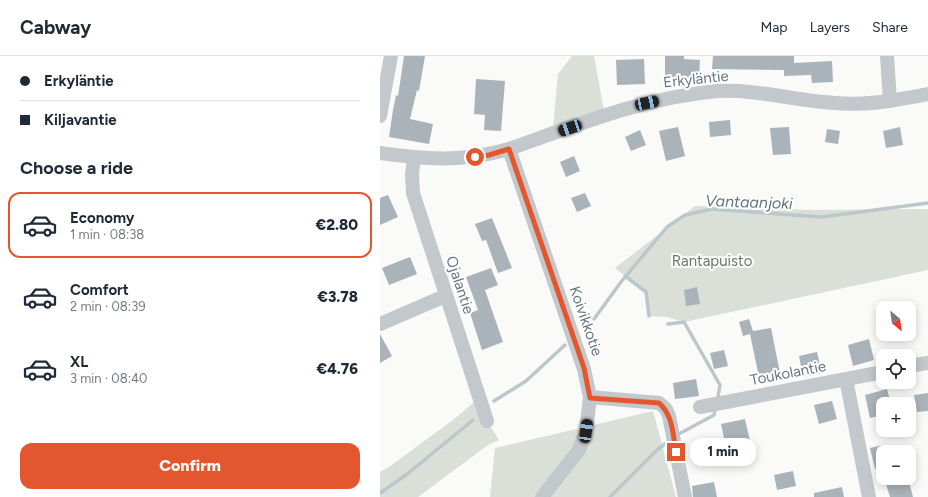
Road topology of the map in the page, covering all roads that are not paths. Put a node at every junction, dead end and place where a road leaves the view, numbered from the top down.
1 (391, 56) edge
2 (887, 56) edge
3 (928, 94) edge
4 (890, 101) junction
5 (380, 116) edge
6 (509, 149) junction
7 (380, 153) edge
8 (414, 158) junction
9 (445, 296) junction
10 (380, 324) edge
11 (928, 363) edge
12 (916, 365) edge
13 (876, 373) edge
14 (846, 379) junction
15 (590, 398) junction
16 (700, 407) dead end
17 (487, 420) dead end
18 (542, 497) edge
19 (685, 497) edge
20 (869, 497) edge

1 - 5 street
2 - 4 street
3 - 4 street, Erkyläntie
4 - 6 street, Erkyläntie
6 - 8 street, Erkyläntie
6 - 15 street, Koivikkotie
7 - 8 street, Erkyläntie
8 - 9 street, Ojalantie
9 - 10 street
9 - 17 street, Ojalantie
11 - 12 street
13 - 14 street, Toukolantie
14 - 16 street, Toukolantie
14 - 20 street
15 - 18 street, Koivikkotie
15 - 19 street

